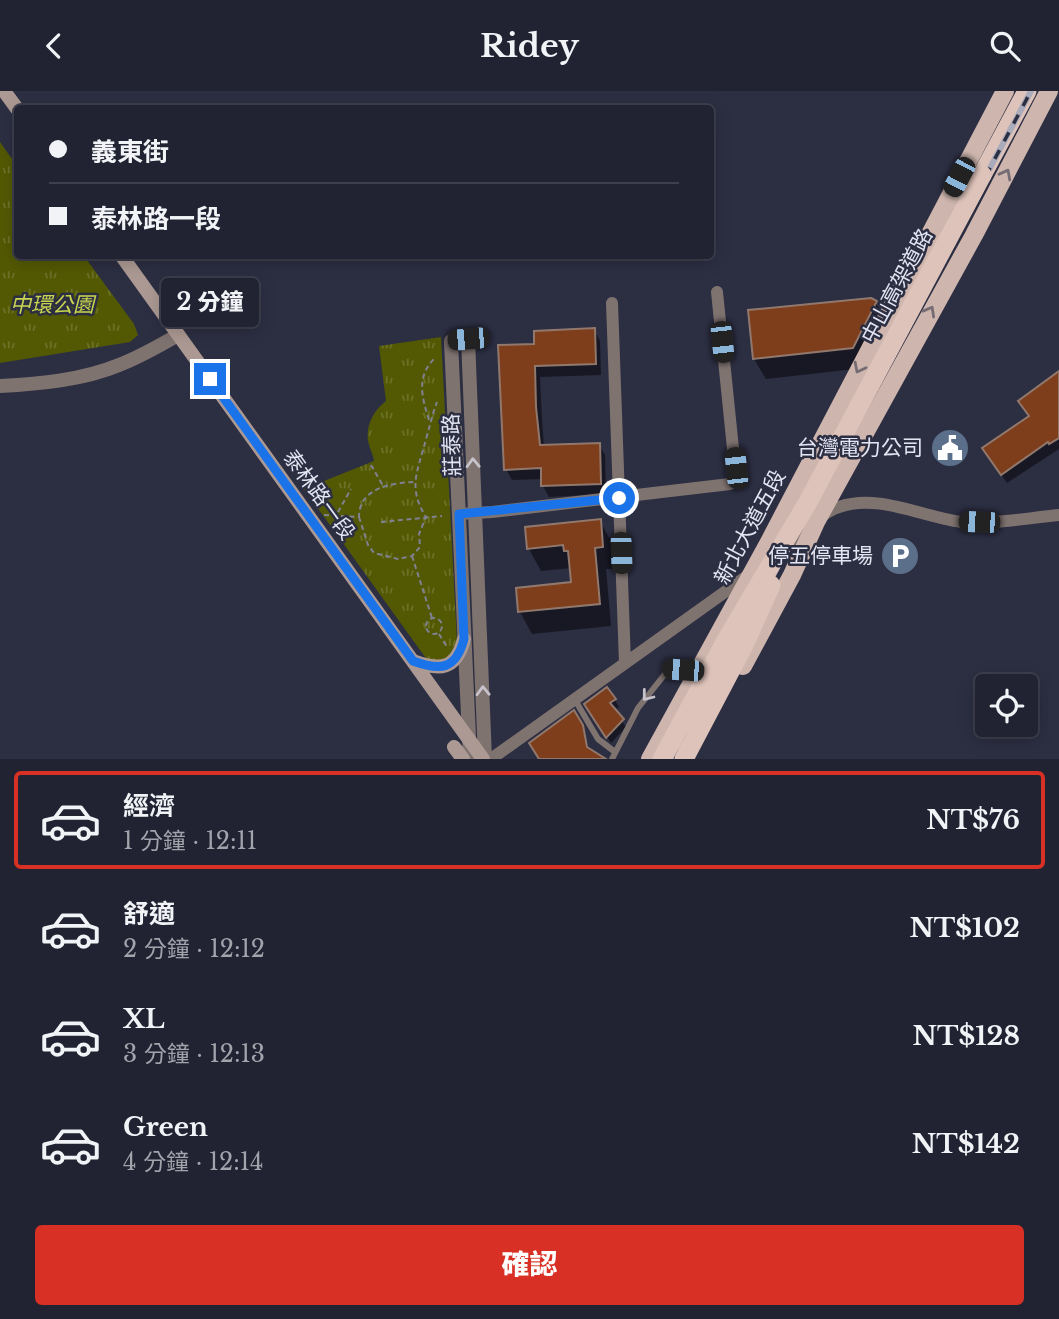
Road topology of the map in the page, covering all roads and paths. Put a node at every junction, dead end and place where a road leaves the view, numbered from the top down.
1 (4, 91) edge
2 (1005, 91) edge
3 (1027, 91) edge
4 (1049, 91) edge
5 (14, 106) edge
6 (926, 241) junction
7 (124, 259) edge
8 (955, 267) junction
9 (717, 292) dead end
10 (612, 303) dead end
11 (178, 335) junction
12 (468, 339) joint
13 (451, 341) joint
14 (435, 359) dead end
15 (0, 386) edge
16 (437, 402) dead end
17 (429, 421) junction
18 (371, 465) dead end
19 (415, 482) junction
20 (382, 485) junction
21 (351, 489) dead end
22 (619, 498) junction
23 (808, 502) junction
24 (475, 513) junction
25 (459, 514) junction
26 (324, 515) dead end
27 (338, 515) junction
28 (1059, 515) edge
29 (442, 516) dead end
30 (359, 517) junction
31 (425, 517) junction
32 (382, 522) dead end
33 (816, 522) junction
34 (412, 556) junction
35 (753, 572) junction
36 (432, 618) junction
37 (439, 633) junction
38 (464, 639) junction
39 (447, 647) dead end
40 (413, 661) junction
41 (625, 663) junction
42 (698, 671) junction
43 (575, 700) junction
44 (673, 717) junction
45 (706, 736) junction
46 (469, 739) junction
47 (613, 755) edge
48 (470, 759) edge
49 (484, 759) edge
50 (491, 759) edge
51 (650, 759) edge
52 (662, 759) edge
53 (684, 759) edge
54 (694, 759) edge

1 - 5 main road
2 - 6 main road, 新北大道五段
3 - 23 highway, 中山高架道路, bridge
8 -> 4 main road
6 - 8 main road
6 -> 35 main road, 新北大道五段
7 - 11 main road, 泰林路一段
33 -> 8 main road
9 - 22 street
10 - 22 street
11 - 15 street
11 - 40 main road, 泰林路一段
12 - 13 lane
24 -> 12 street, 莊泰路
13 - 25 street, 莊泰路
14 - 17 path
16 - 17 path
17 - 19 path
18 - 20 path
19 - 20 path
19 - 31 path
20 - 30 path
21 - 27 path
22 - 24 street
22 - 41 street
23 - 52 highway, 中山高架道路, bridge
23 - 53 highway, 中山高架道路, bridge
24 - 25 street
49 -> 24 street, 莊泰路
25 - 38 street, 莊泰路
26 - 27 path
27 - 30 path
28 - 33 street
29 - 31 path
30 - 34 path
31 - 32 path
31 - 34 path
33 - 35 street
33 - 45 main road
34 - 36 path
35 - 41 street
35 - 42 main road, 新北大道五段
36 - 37 path
36 - 37 path
37 - 39 path
38 - 40 main road
38 - 46 street, 莊泰路
40 - 46 main road, 泰林路一段
41 - 43 street
42 - 44 main road, 新北大道五段
42 -> 47 lane
43 - 47 lane
43 - 50 street
44 - 45 main road
44 - 51 main road, 新北大道五段
45 - 54 main road
46 - 48 street, 莊泰路
46 - 49 main road, 泰林路一段

